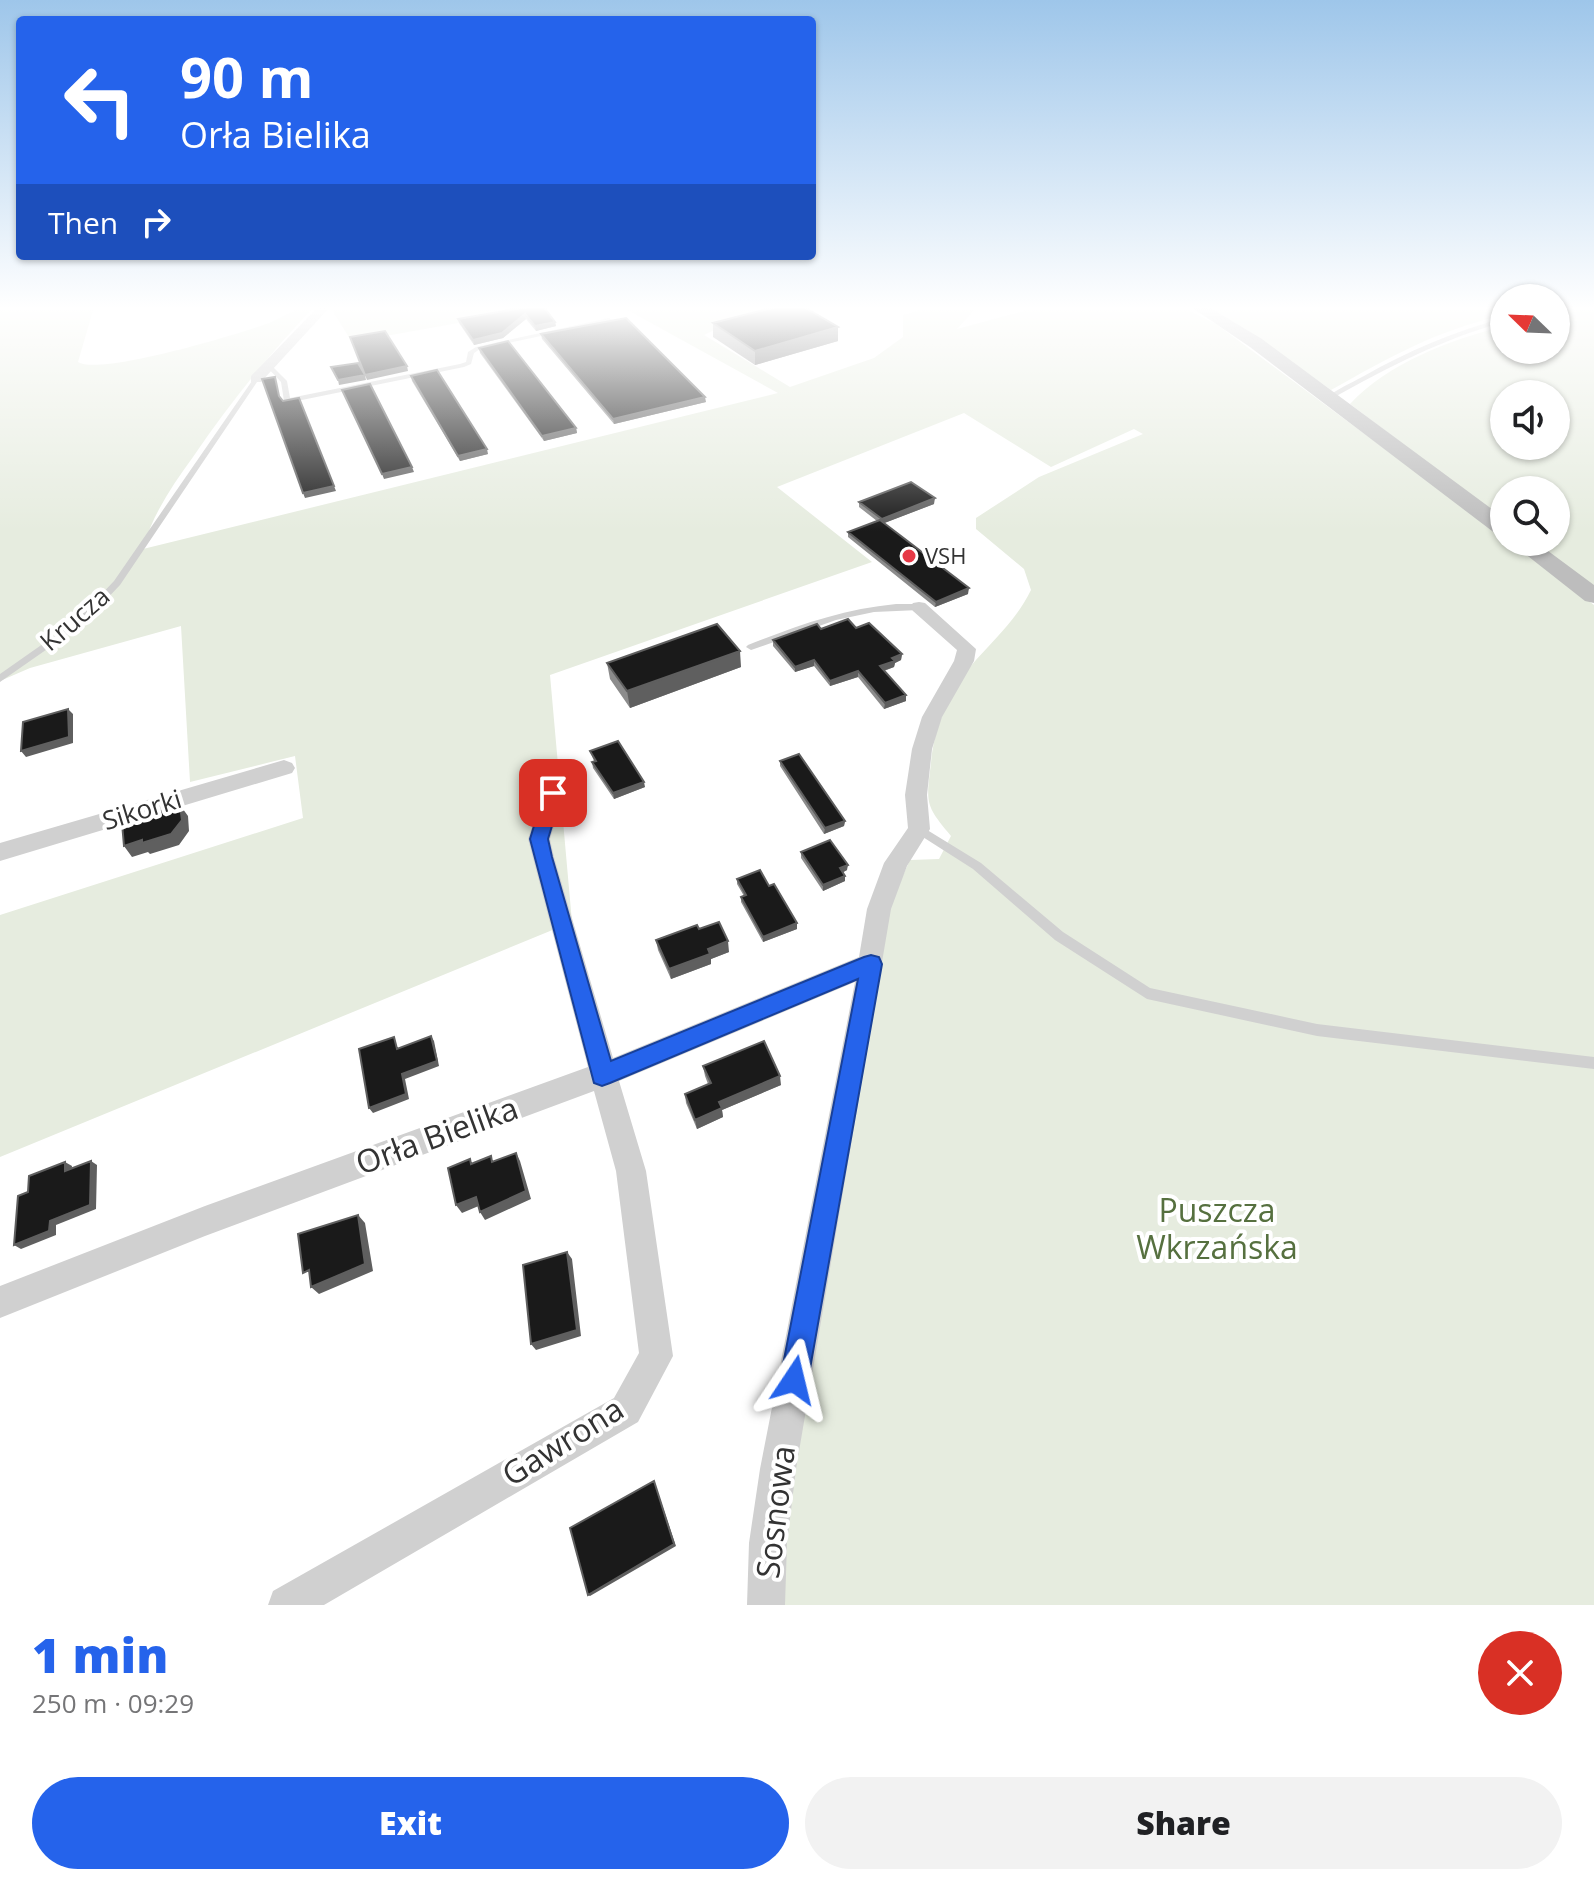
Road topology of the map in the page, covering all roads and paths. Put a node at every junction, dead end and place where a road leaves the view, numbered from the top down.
1 (254, 382) edge
2 (284, 382) edge
3 (383, 382) edge
4 (1308, 382) edge
5 (1358, 382) edge
6 (1329, 398) junction
7 (1490, 519) edge
8 (1540, 556) edge
9 (1594, 596) edge
10 (919, 607) joint
11 (751, 647) dead end
12 (0, 679) edge
13 (284, 768) dead end
14 (553, 793) dead end
15 (919, 829) junction
16 (0, 852) edge
17 (871, 964) junction
18 (1594, 1063) edge
19 (602, 1075) junction
20 (0, 1302) edge
21 (287, 1605) edge
22 (766, 1605) edge

1 - 12 lane, Krucza
2 - 3 lane
4 - 6 street
5 - 6 lane
6 - 7 street
8 - 9 street
10 - 11 lane
10 - 15 street
13 - 16 street, Sikorki
14 - 19 street, Gawrona
15 - 17 street, Sosnowa
15 - 18 lane
17 - 19 street, Orła Bielika
17 - 22 street, Sosnowa
19 - 20 street, Orła Bielika
19 - 21 street, Gawrona

